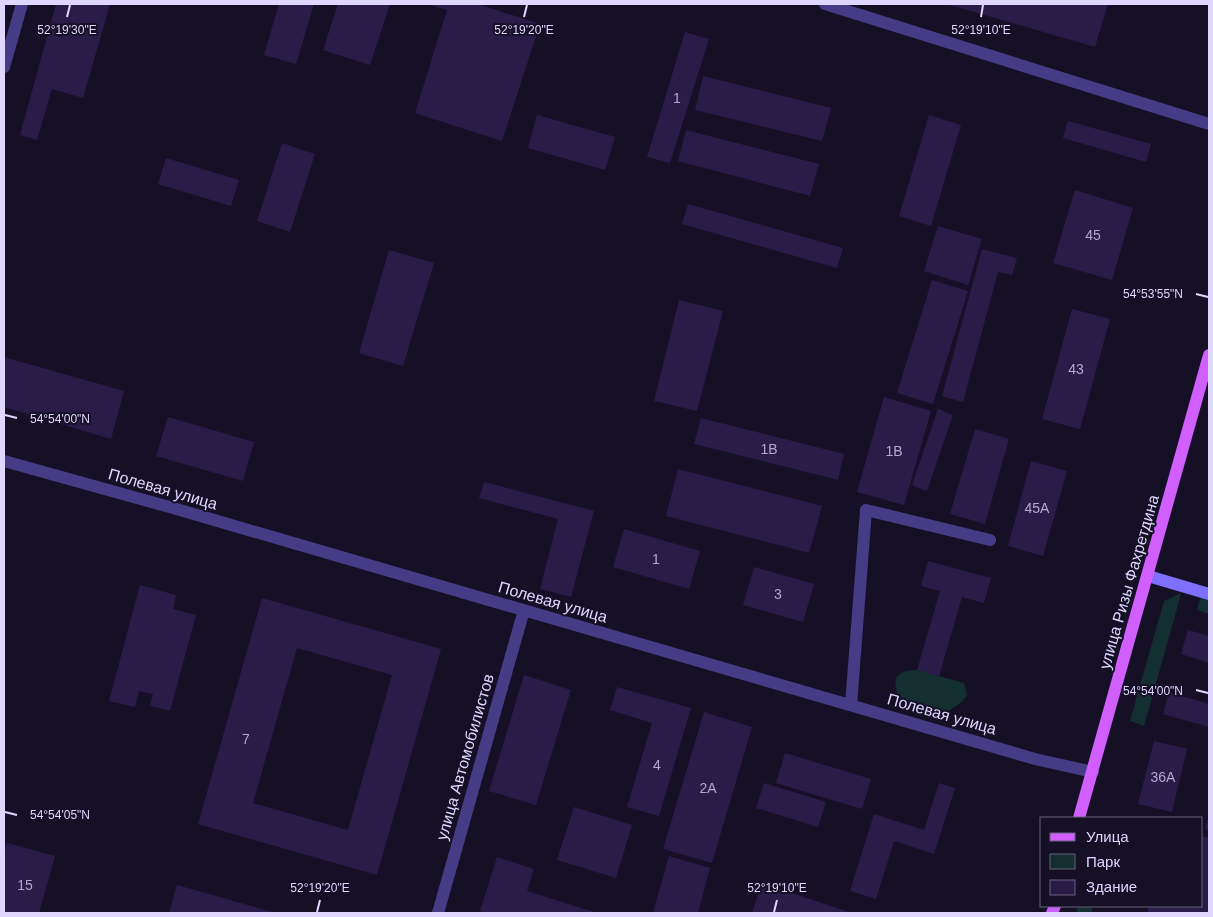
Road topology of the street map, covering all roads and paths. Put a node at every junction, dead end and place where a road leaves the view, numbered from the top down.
1 (22, 4) edge
2 (825, 4) edge
3 (4, 67) edge
4 (1209, 124) edge
5 (1209, 355) edge
6 (4, 461) edge
7 (990, 540) dead end
8 (1148, 576) junction
9 (1209, 594) edge
10 (524, 610) junction
11 (851, 705) junction
12 (1093, 772) junction
13 (1079, 817) edge
14 (438, 913) edge

1 - 3 street
2 - 4 street
5 - 8 main road, улица Ризы Фахретдина
6 - 10 street, Полевая улица
7 - 11 street
8 - 9 street
8 - 12 main road, улица Ризы Фахретдина
10 - 11 street, Полевая улица
10 - 14 street, улица Автомобилистов
11 - 12 street, Полевая улица
12 - 13 main road, улица Ризы Фахретдина

